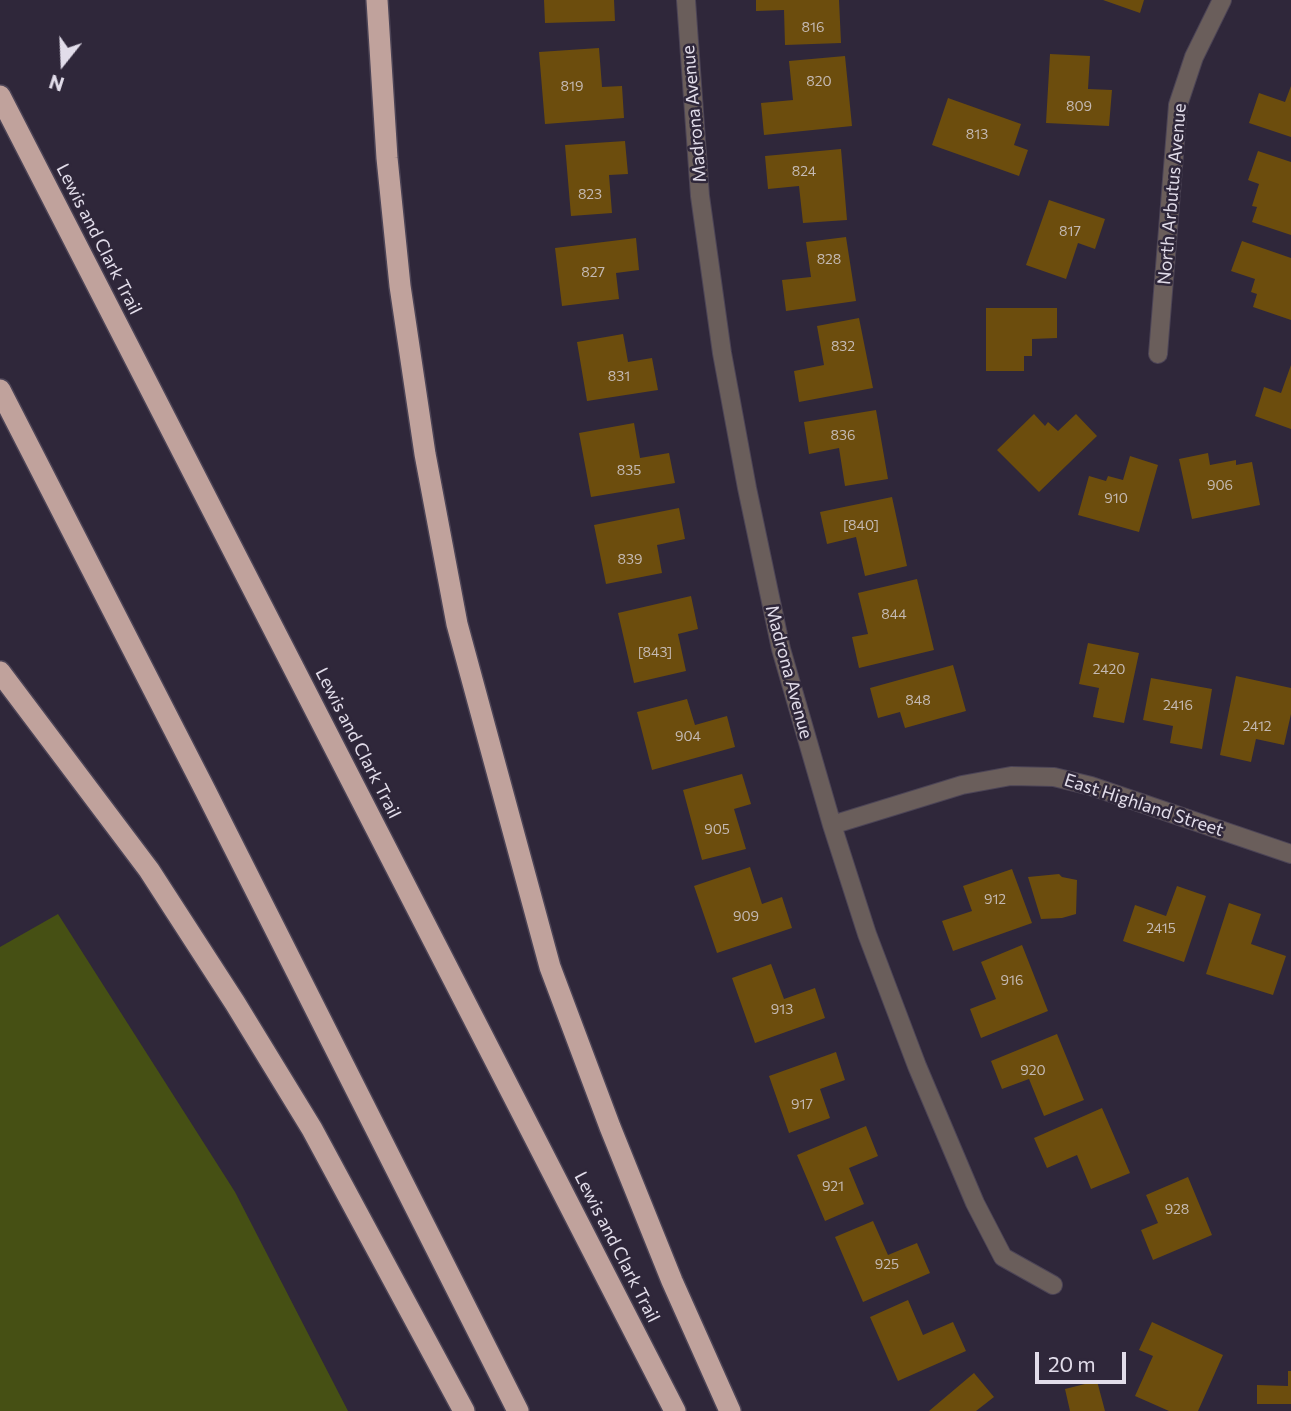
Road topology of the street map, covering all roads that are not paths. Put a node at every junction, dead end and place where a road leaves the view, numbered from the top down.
1 (377, 0) edge
2 (685, 0) edge
3 (1222, 0) edge
4 (0, 96) edge
5 (1158, 354) dead end
6 (0, 390) edge
7 (0, 672) edge
8 (832, 825) junction
9 (1291, 854) edge
10 (1053, 1285) dead end
11 (464, 1411) edge
12 (518, 1411) edge
13 (675, 1411) edge
14 (730, 1411) edge

1 - 14 highway
2 - 8 street, Madrona Avenue
3 - 5 street, North Arbutus Avenue
4 - 13 highway, Lewis and Clark Trail
6 - 12 highway
7 - 11 highway
8 - 9 street, East Highland Street
8 - 10 street, Madrona Avenue

